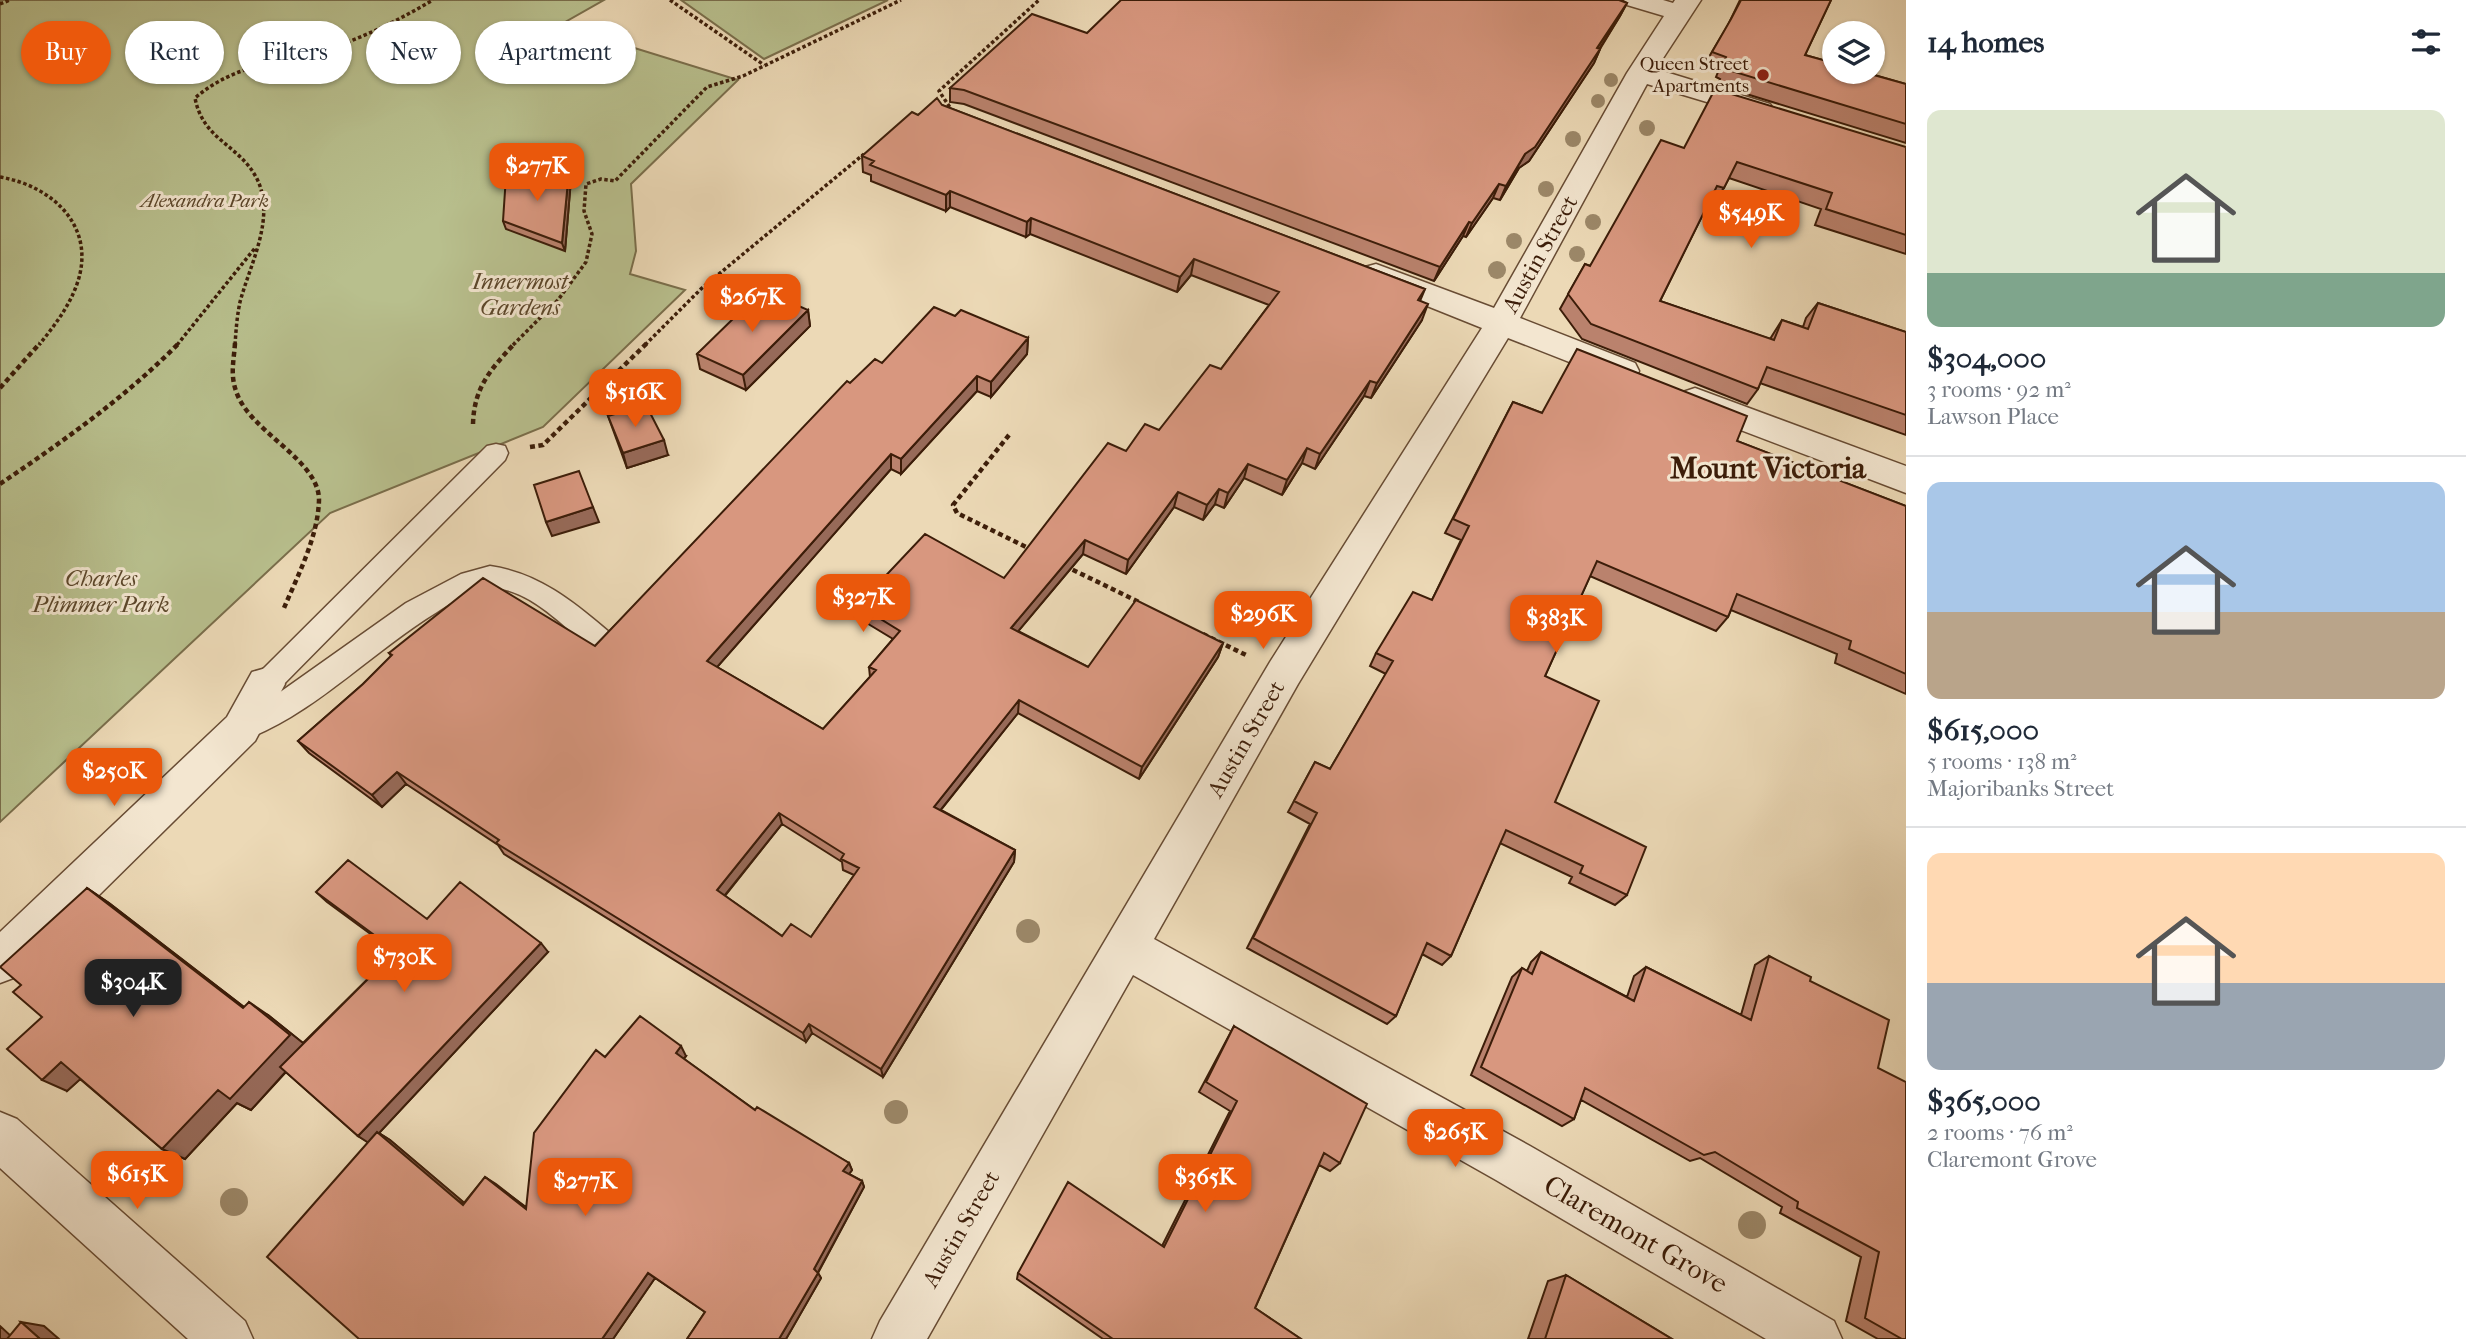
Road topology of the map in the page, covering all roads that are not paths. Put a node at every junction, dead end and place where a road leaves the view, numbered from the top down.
1 (1636, 0) edge
2 (1684, 6) edge
3 (1640, 73) junction
4 (1789, 119) edge
5 (1350, 264) edge
6 (1502, 322) junction
7 (496, 453) road end
8 (1906, 480) edge
9 (599, 640) edge
10 (265, 684) joint
11 (241, 729) junction
12 (1124, 946) junction
13 (0, 962) edge
14 (0, 1136) edge
15 (227, 1339) edge
16 (898, 1339) edge
17 (1816, 1339) edge

1 - 2 street
2 - 3 street, Austin Street
3 - 4 street
3 - 6 street, Austin Street
5 - 6 street
6 - 8 street
6 - 12 street, Austin Street
7 - 10 lane
9 - 11 lane
10 - 11 street
11 - 13 street
12 - 16 street, Austin Street
12 - 17 street, Claremont Grove
14 - 15 street

